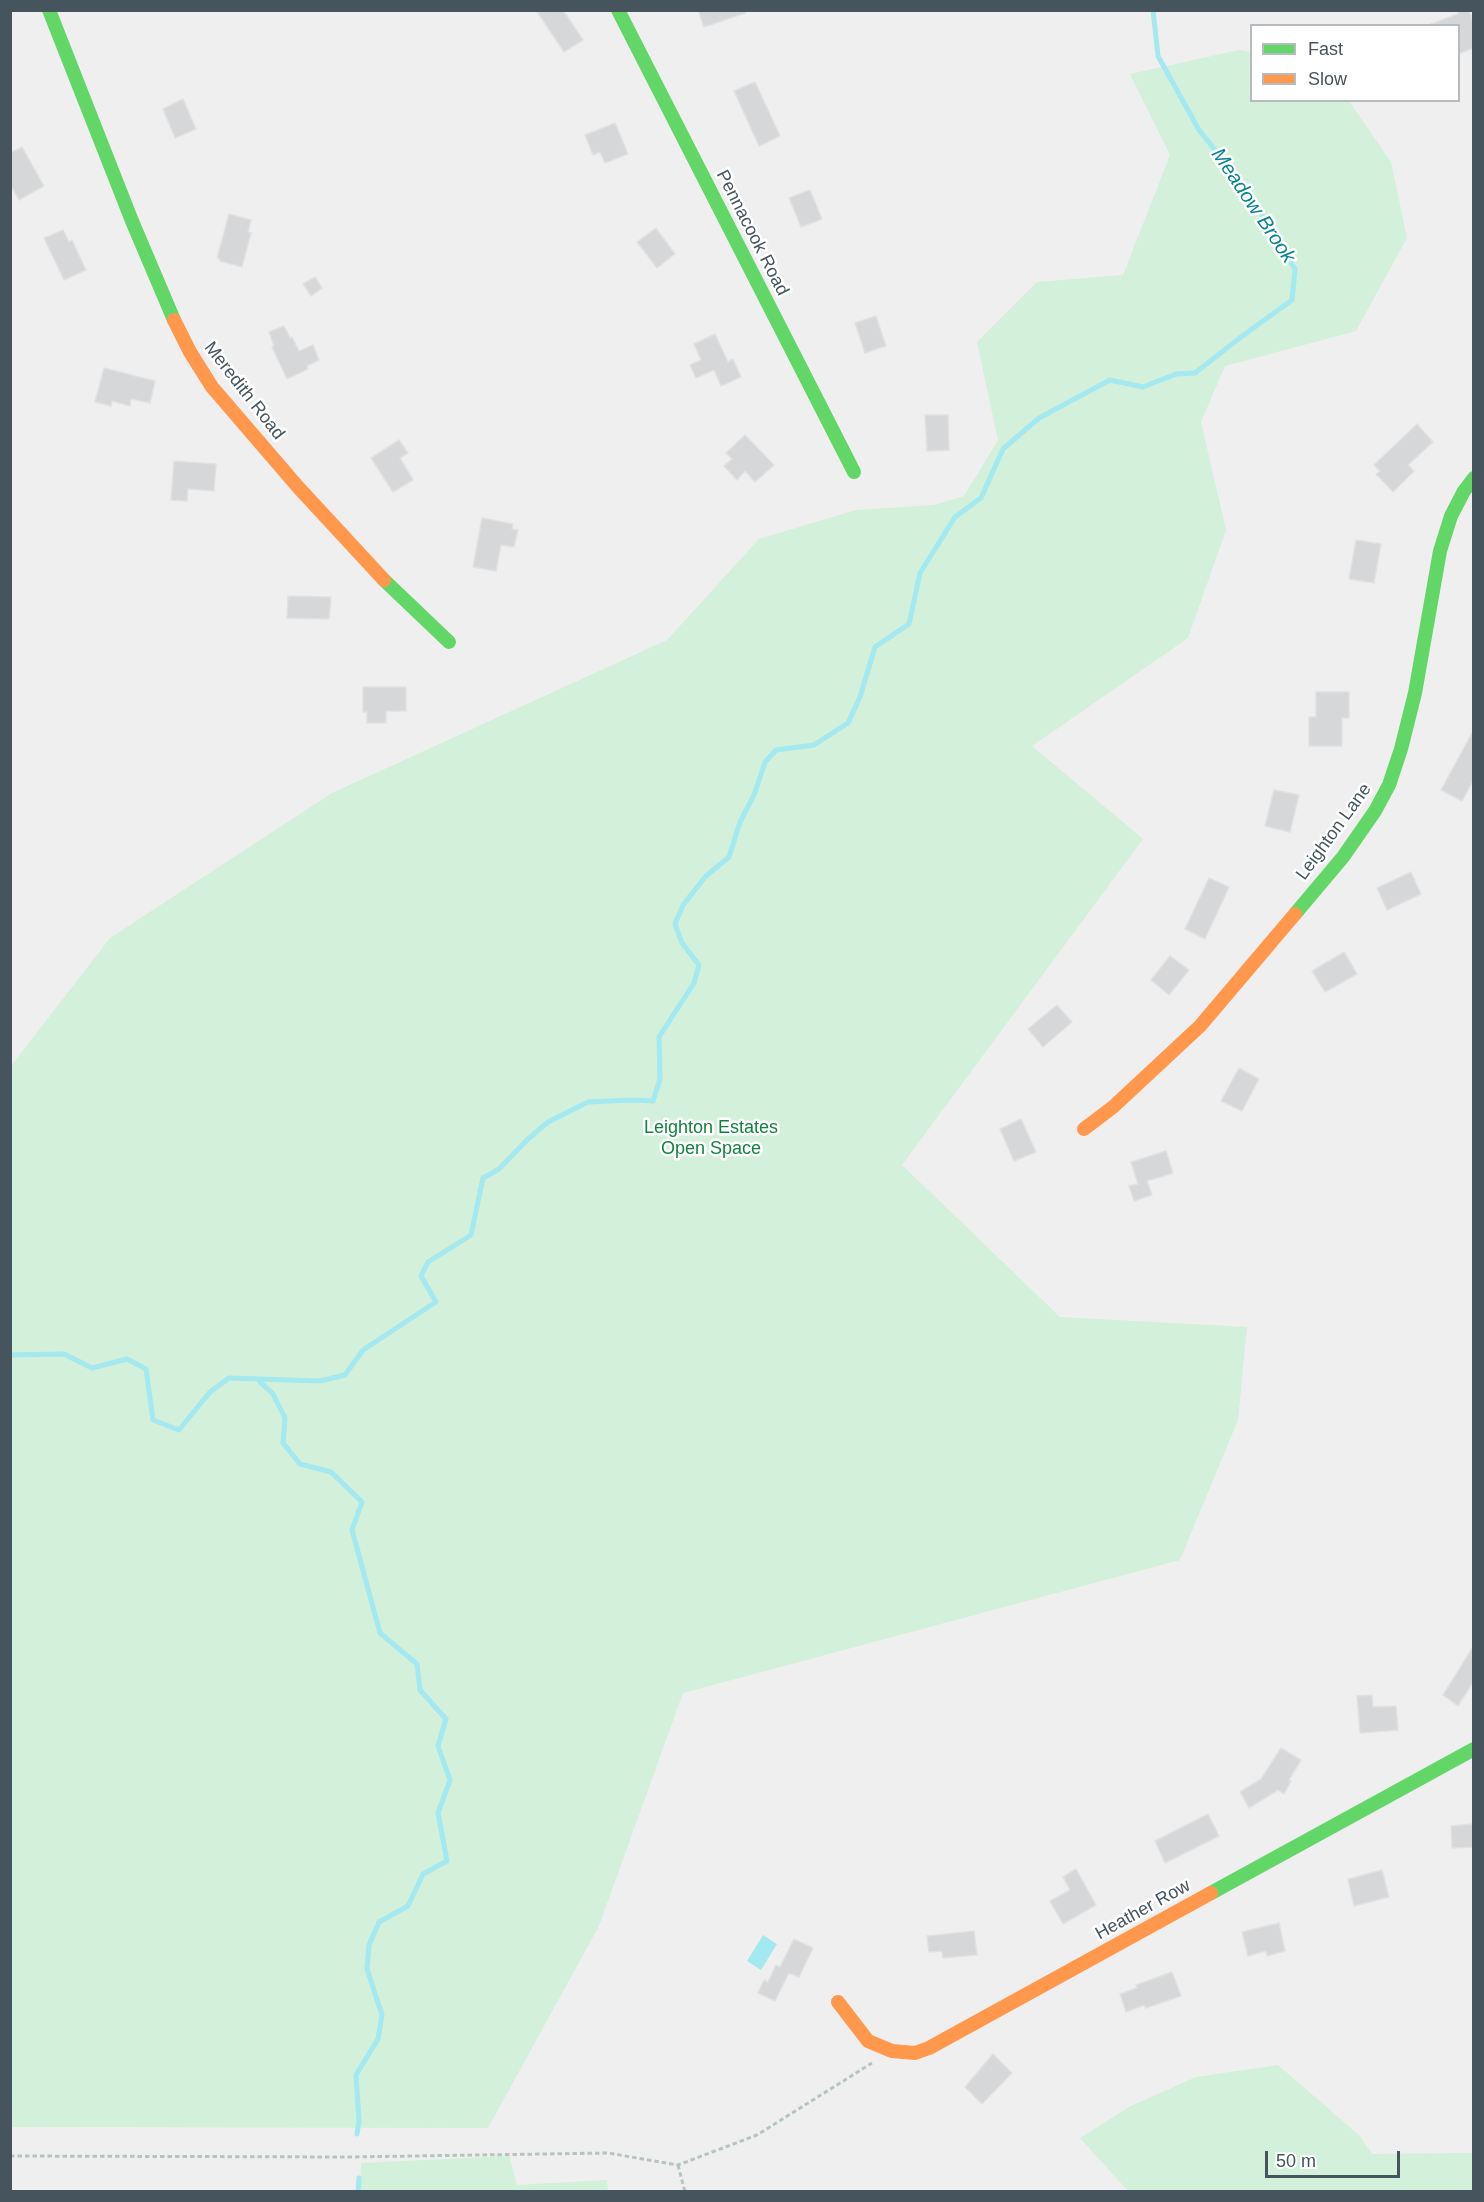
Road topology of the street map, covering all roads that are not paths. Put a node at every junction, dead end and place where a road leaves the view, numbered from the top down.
1 (49, 10) edge
2 (618, 10) edge
3 (854, 471) dead end
4 (1473, 478) edge
5 (449, 642) dead end
6 (1084, 1128) dead end
7 (1473, 1749) edge
8 (838, 2002) dead end

1 - 5 street, Meredith Road
2 - 3 street, Pennacook Road
4 - 6 street, Leighton Lane
7 - 8 street, Heather Row

